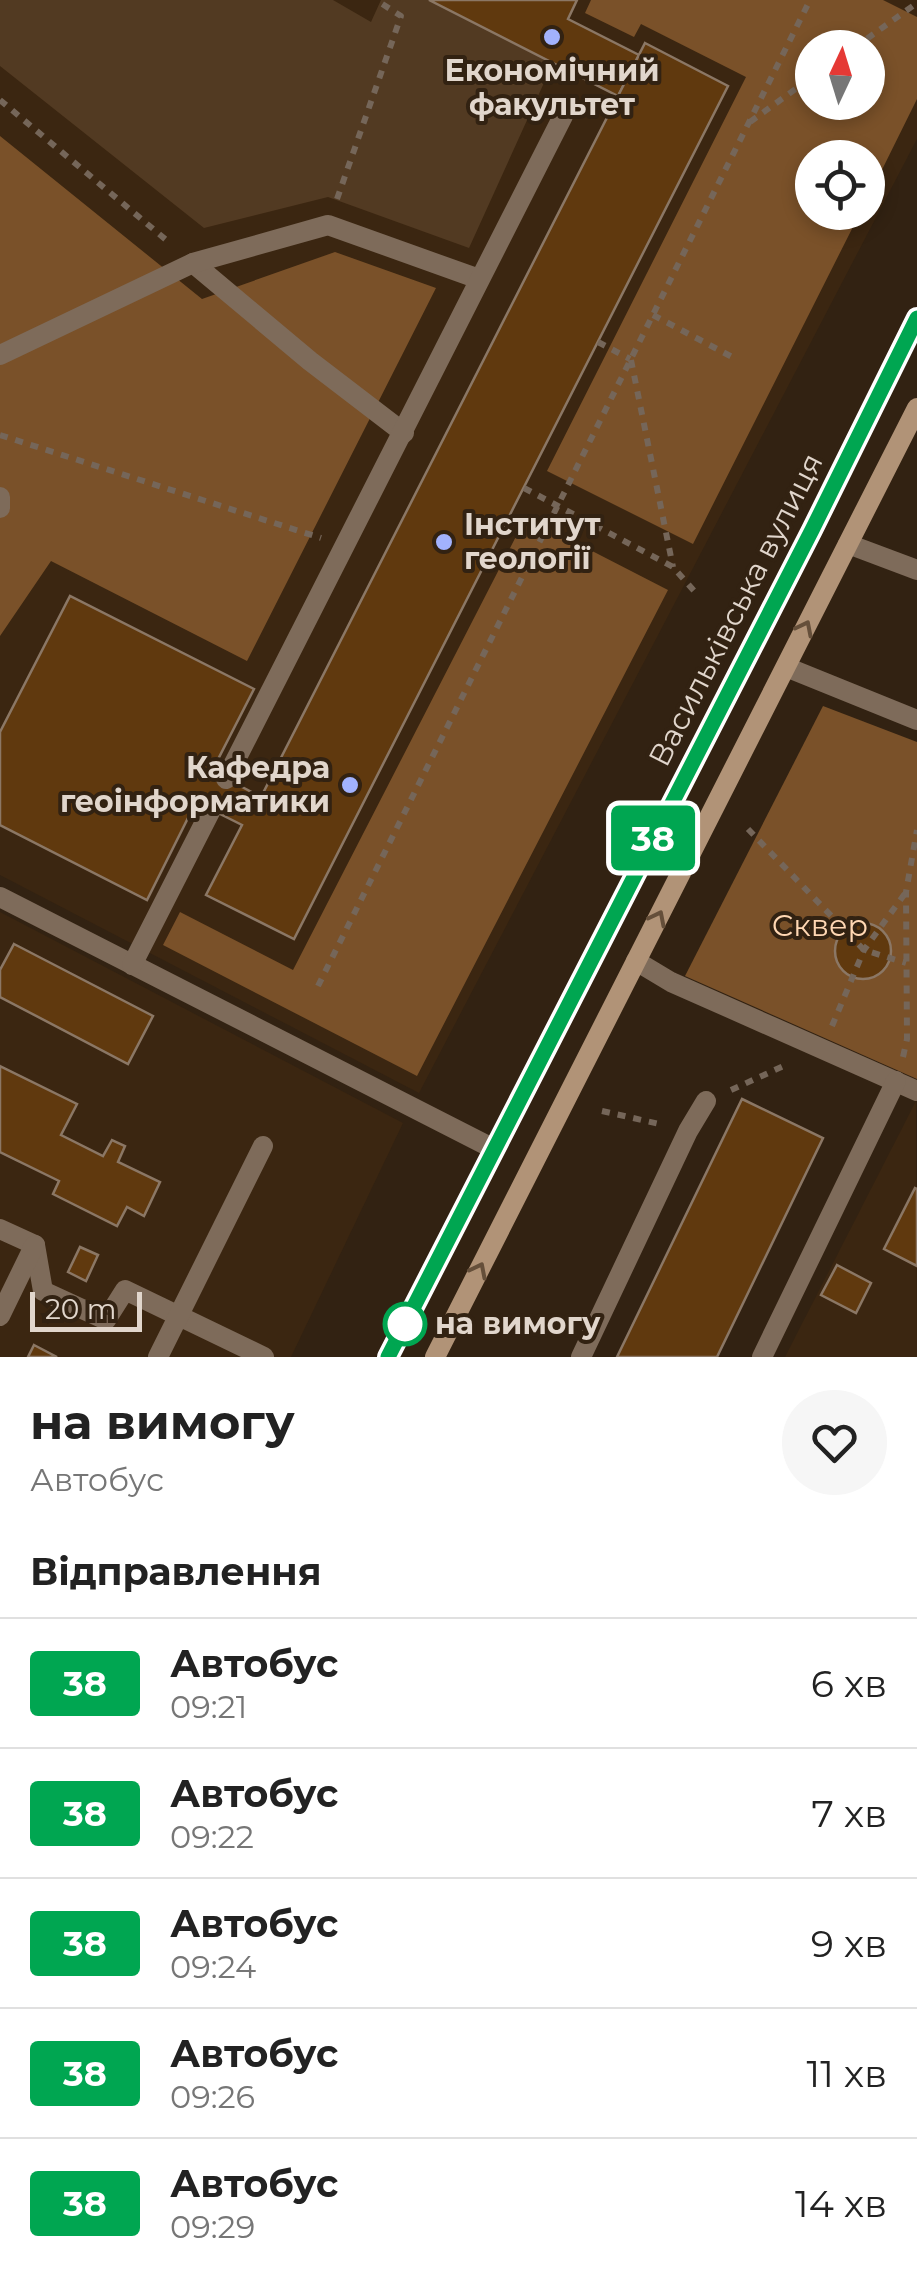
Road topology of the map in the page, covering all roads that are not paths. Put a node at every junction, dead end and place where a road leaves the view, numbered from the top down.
1 (563, 116) dead end
2 (193, 262) junction
3 (479, 280) junction
4 (917, 318) edge
5 (0, 355) edge
6 (917, 408) edge
7 (404, 433) junction
8 (0, 497) edge
9 (0, 508) edge
10 (848, 544) junction
11 (917, 570) edge
12 (786, 667) junction
13 (917, 720) edge
14 (226, 778) dead end
15 (211, 810) dead end
16 (0, 897) edge
17 (636, 961) junction
18 (132, 965) junction
19 (896, 1081) junction
20 (917, 1090) edge
21 (706, 1101) road end
22 (263, 1146) dead end
23 (494, 1149) junction
24 (0, 1228) edge
25 (34, 1245) junction
26 (0, 1316) edge
27 (178, 1316) junction
28 (158, 1357) edge
29 (264, 1357) edge
30 (388, 1357) edge
31 (434, 1357) edge
32 (581, 1357) edge
33 (762, 1357) edge

1 - 3 lane
2 - 3 lane
2 - 5 lane
2 - 7 lane
3 - 7 lane
4 - 23 main road, Васильківська вулиця
6 - 10 main road
7 - 14 lane
8 - 9 lane
10 - 11 lane
12 -> 10 main road
12 - 13 lane
17 -> 12 main road
15 - 18 lane
16 - 18 lane
17 - 19 lane
31 -> 17 main road
18 - 23 lane
19 - 20 lane
19 - 33 lane
21 - 32 lane
22 - 27 lane
23 - 30 main road, Васильківська вулиця
24 - 25 lane
25 - 26 lane
25 - 27 lane
27 - 28 lane
27 - 29 lane

